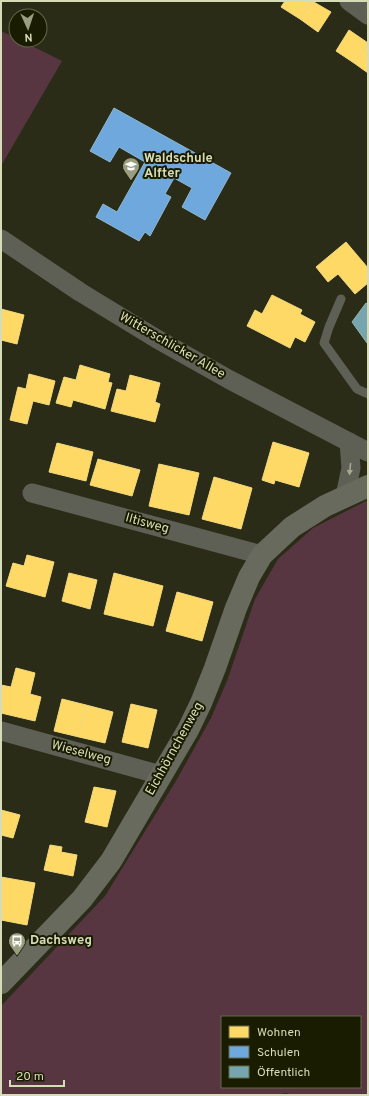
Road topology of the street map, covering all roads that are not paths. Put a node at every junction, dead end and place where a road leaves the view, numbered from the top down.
1 (1, 239) edge
2 (342, 299) dead end
3 (368, 394) edge
4 (349, 442) junction
5 (368, 452) edge
6 (368, 486) edge
7 (32, 493) dead end
8 (345, 496) junction
9 (262, 555) junction
10 (1, 731) edge
11 (160, 775) junction
12 (1, 984) edge

1 - 4 street, Witterschlicker Allee
2 - 3 lane
4 - 5 street, Witterschlicker Allee
4 -> 8 street
6 - 8 street, Eichhörnchenweg
7 - 9 street, Iltisweg
8 - 9 street, Eichhörnchenweg
9 - 11 street, Eichhörnchenweg
10 - 11 street, Wieselweg
11 - 12 street, Eichhörnchenweg

